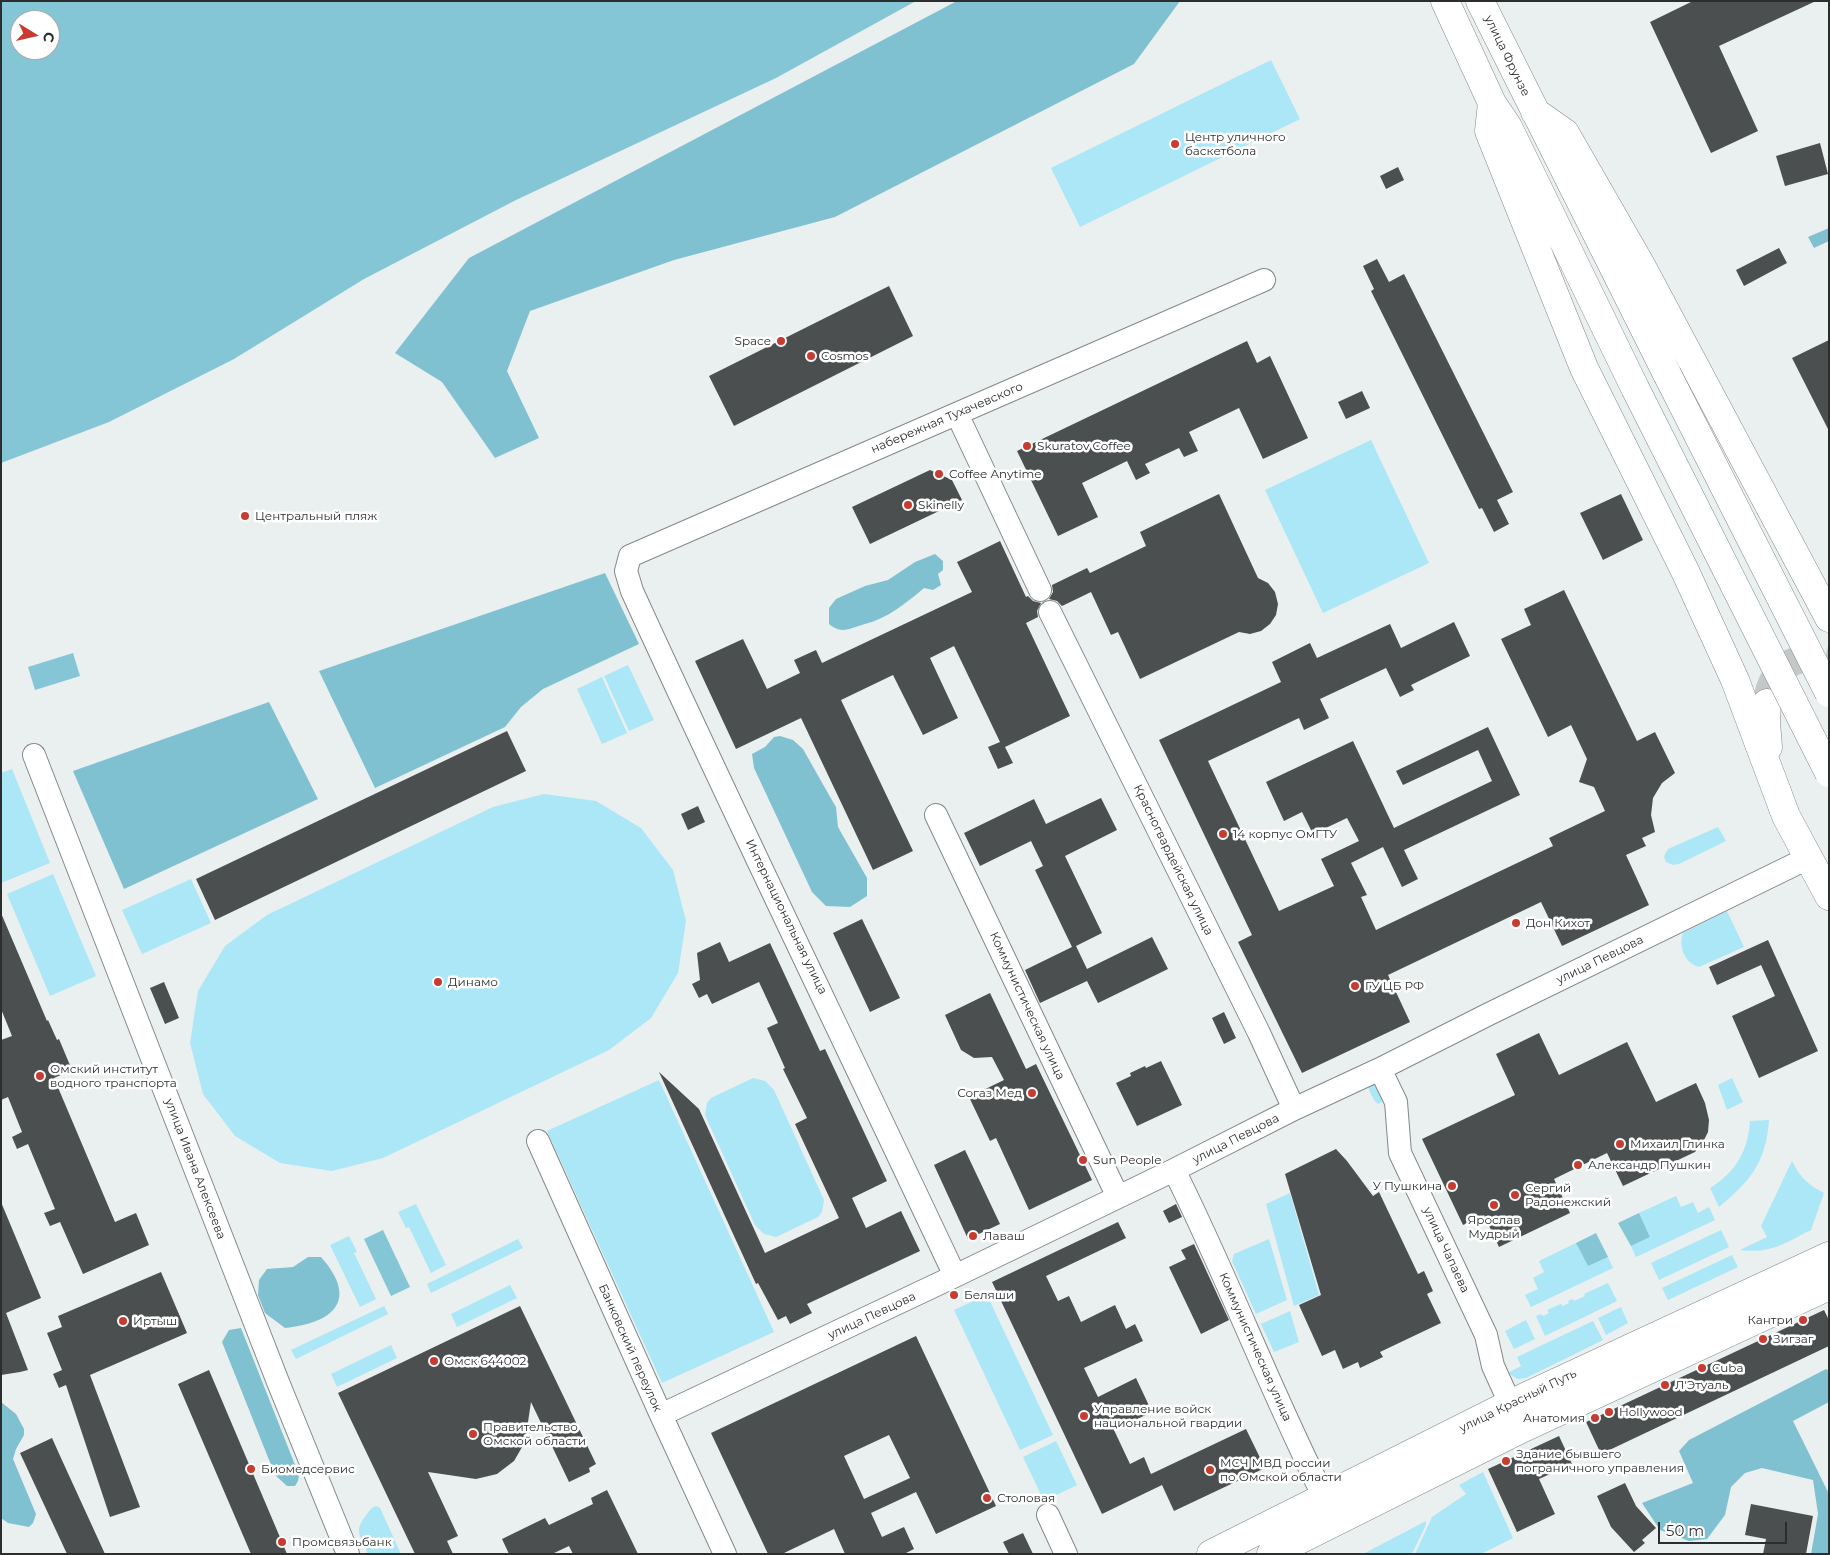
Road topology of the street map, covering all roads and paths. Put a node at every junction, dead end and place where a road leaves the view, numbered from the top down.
1 (1445, 1) edge
2 (1480, 1) edge
3 (1492, 103) junction
4 (1535, 112) junction
5 (1264, 280) dead end
6 (957, 414) junction
7 (630, 556) joint
8 (1040, 590) dead end
9 (1050, 612) dead end
10 (1829, 618) edge
11 (1829, 693) edge
12 (1767, 703) tunnel mouth
13 (34, 754) dead end
14 (1770, 771) junction
15 (1829, 773) edge
16 (936, 815) dead end
17 (1810, 857) junction
18 (1829, 896) edge
19 (1380, 1069) junction
20 (1294, 1109) junction
21 (538, 1141) dead end
22 (1174, 1170) junction
23 (1118, 1198) junction
24 (1829, 1256) edge
25 (955, 1276) junction
26 (1828, 1287) edge
27 (1510, 1404) junction
28 (661, 1415) junction
29 (1521, 1429) junction
30 (1324, 1497) junction
31 (1048, 1515) dead end
32 (348, 1554) edge
33 (725, 1554) edge
34 (1066, 1554) edge
35 (1211, 1554) edge
36 (1271, 1554) edge

1 - 3 main road
2 - 4 main road, улица Фрунзе
3 - 14 main road
3 - 15 main road, bridge
4 - 10 main road
4 - 11 main road, улица Фрунзе, bridge
5 - 6 street, набережная Тухачевского
6 - 7 street, набережная Тухачевского
6 - 8 street
7 - 25 street, Интернациональная улица
9 - 20 street, Красногвардейская улица
12 - 14 main road
13 - 32 street, улица Ивана Алексеева
14 - 17 main road
16 - 23 street, Коммунистическая улица
17 - 18 main road
17 - 19 street, улица Певцова
19 - 20 street, улица Певцова
19 - 27 street, улица Чапаева
20 - 22 street, улица Певцова
21 - 28 street, Банковский переулок
22 - 23 street, улица Певцова
22 - 30 street, Коммунистическая улица
23 - 25 street, улица Певцова
24 - 27 main road, улица Красный Путь
25 - 28 street, улица Певцова
26 - 29 main road
27 - 29 street, улица Чапаева
27 - 30 main road, улица Красный Путь
28 - 33 street, Банковский переулок
29 - 36 main road
30 - 35 main road, улица Красный Путь
31 - 34 street

